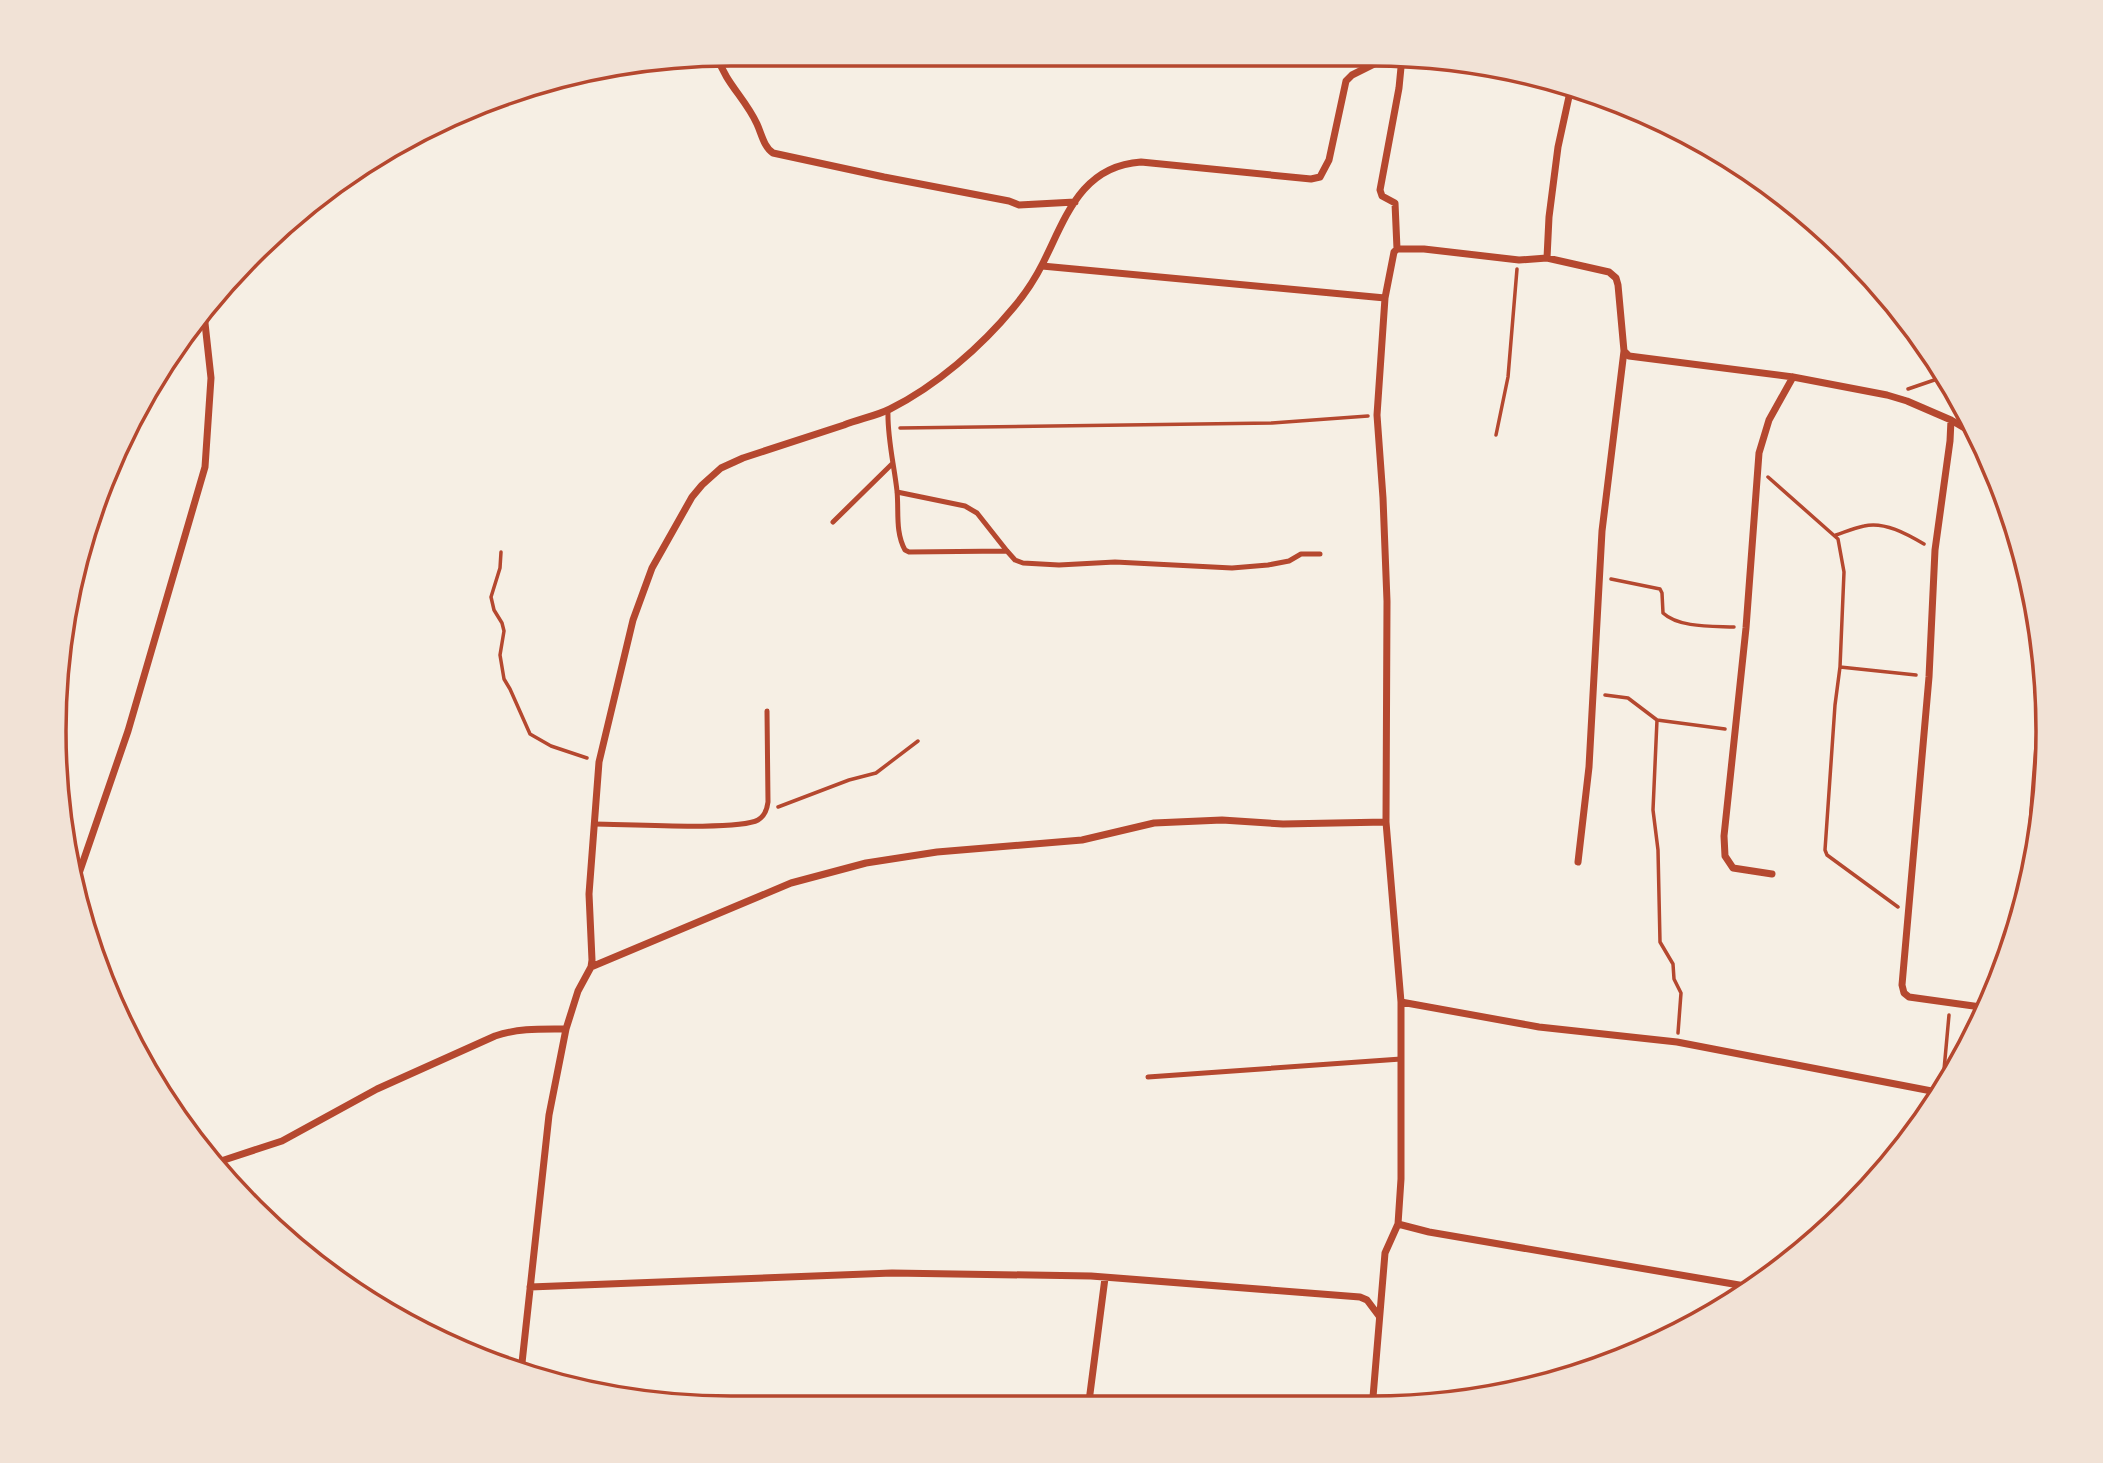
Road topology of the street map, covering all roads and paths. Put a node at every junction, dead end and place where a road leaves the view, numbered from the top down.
1 (721, 66) edge
2 (1370, 66) edge
3 (1401, 67) edge
4 (1569, 97) edge
5 (1075, 202) junction
6 (1397, 249) junction
7 (1547, 258) junction
8 (1519, 260) junction
9 (1042, 266) junction
10 (1385, 298) junction
11 (205, 325) edge
12 (1624, 351) junction
13 (1793, 377) junction
14 (1935, 380) edge
15 (1887, 395) junction
16 (888, 410) junction
17 (1377, 415) junction
18 (1951, 420) junction
19 (887, 427) junction
20 (1962, 427) edge
21 (1496, 435) dead end
22 (892, 464) junction
23 (1759, 469) junction
24 (897, 492) junction
25 (833, 522) dead end
26 (1835, 535) junction
27 (1935, 550) junction
28 (1007, 551) junction
29 (501, 552) dead end
30 (1320, 554) dead end
31 (1598, 577) junction
32 (1746, 628) junction
33 (1840, 667) junction
34 (1929, 677) junction
35 (1593, 682) junction
36 (767, 712) dead end
37 (1657, 720) junction
38 (1734, 730) junction
39 (918, 741) dead end
40 (599, 762) junction
41 (766, 811) junction
42 (1386, 822) junction
43 (594, 824) junction
44 (1578, 862) dead end
45 (81, 868) edge
46 (1772, 874) dead end
47 (1909, 916) junction
48 (591, 967) junction
49 (1401, 1002) junction
50 (1950, 1003) junction
51 (1977, 1007) edge
52 (566, 1029) junction
53 (1677, 1042) junction
54 (1401, 1059) junction
55 (1944, 1069) edge
56 (1149, 1077) dead end
57 (1930, 1091) edge
58 (224, 1160) edge
59 (1398, 1224) junction
60 (1105, 1278) junction
61 (1739, 1285) edge
62 (530, 1287) junction
63 (1379, 1317) junction
64 (522, 1362) edge
65 (1090, 1396) edge
66 (1373, 1396) edge

1 - 5 street
2 - 5 street
3 - 6 street
4 - 7 street
5 - 9 street
6 - 8 street
6 - 10 street
7 - 8 street
7 - 12 street
8 - 21 path
9 - 10 street
9 - 16 street
10 - 17 street
11 - 45 street
12 - 13 street
12 - 31 street
13 - 15 street
13 - 23 street
14 - 15 path
15 - 18 street
16 - 19 lane
16 - 40 street
17 - 19 path
17 - 42 street
18 - 20 street
18 - 27 street
19 - 22 lane
22 - 24 lane
22 - 25 lane
23 - 26 path
23 - 32 street
24 - 28 lane
24 - 28 lane
26 - 27 path
26 - 33 path
27 - 34 street
28 - 30 lane
29 - 40 path
31 - 32 path
31 - 35 street
32 - 38 street
33 - 34 path
33 - 47 path
34 - 47 street
35 - 37 path
35 - 44 street
36 - 41 lane
37 - 38 path
37 - 53 path
38 - 46 street
39 - 41 path
40 - 43 street
41 - 43 lane
42 - 48 street
42 - 49 street
43 - 48 street
47 - 50 street
48 - 52 street
49 - 53 street
49 - 54 street
50 - 51 street
50 - 55 path
52 - 58 street
52 - 62 street
53 - 57 street
54 - 56 lane
54 - 59 street
59 - 61 street
59 - 63 street
60 - 62 street
60 - 63 street
60 - 65 street
62 - 64 street
63 - 66 street

